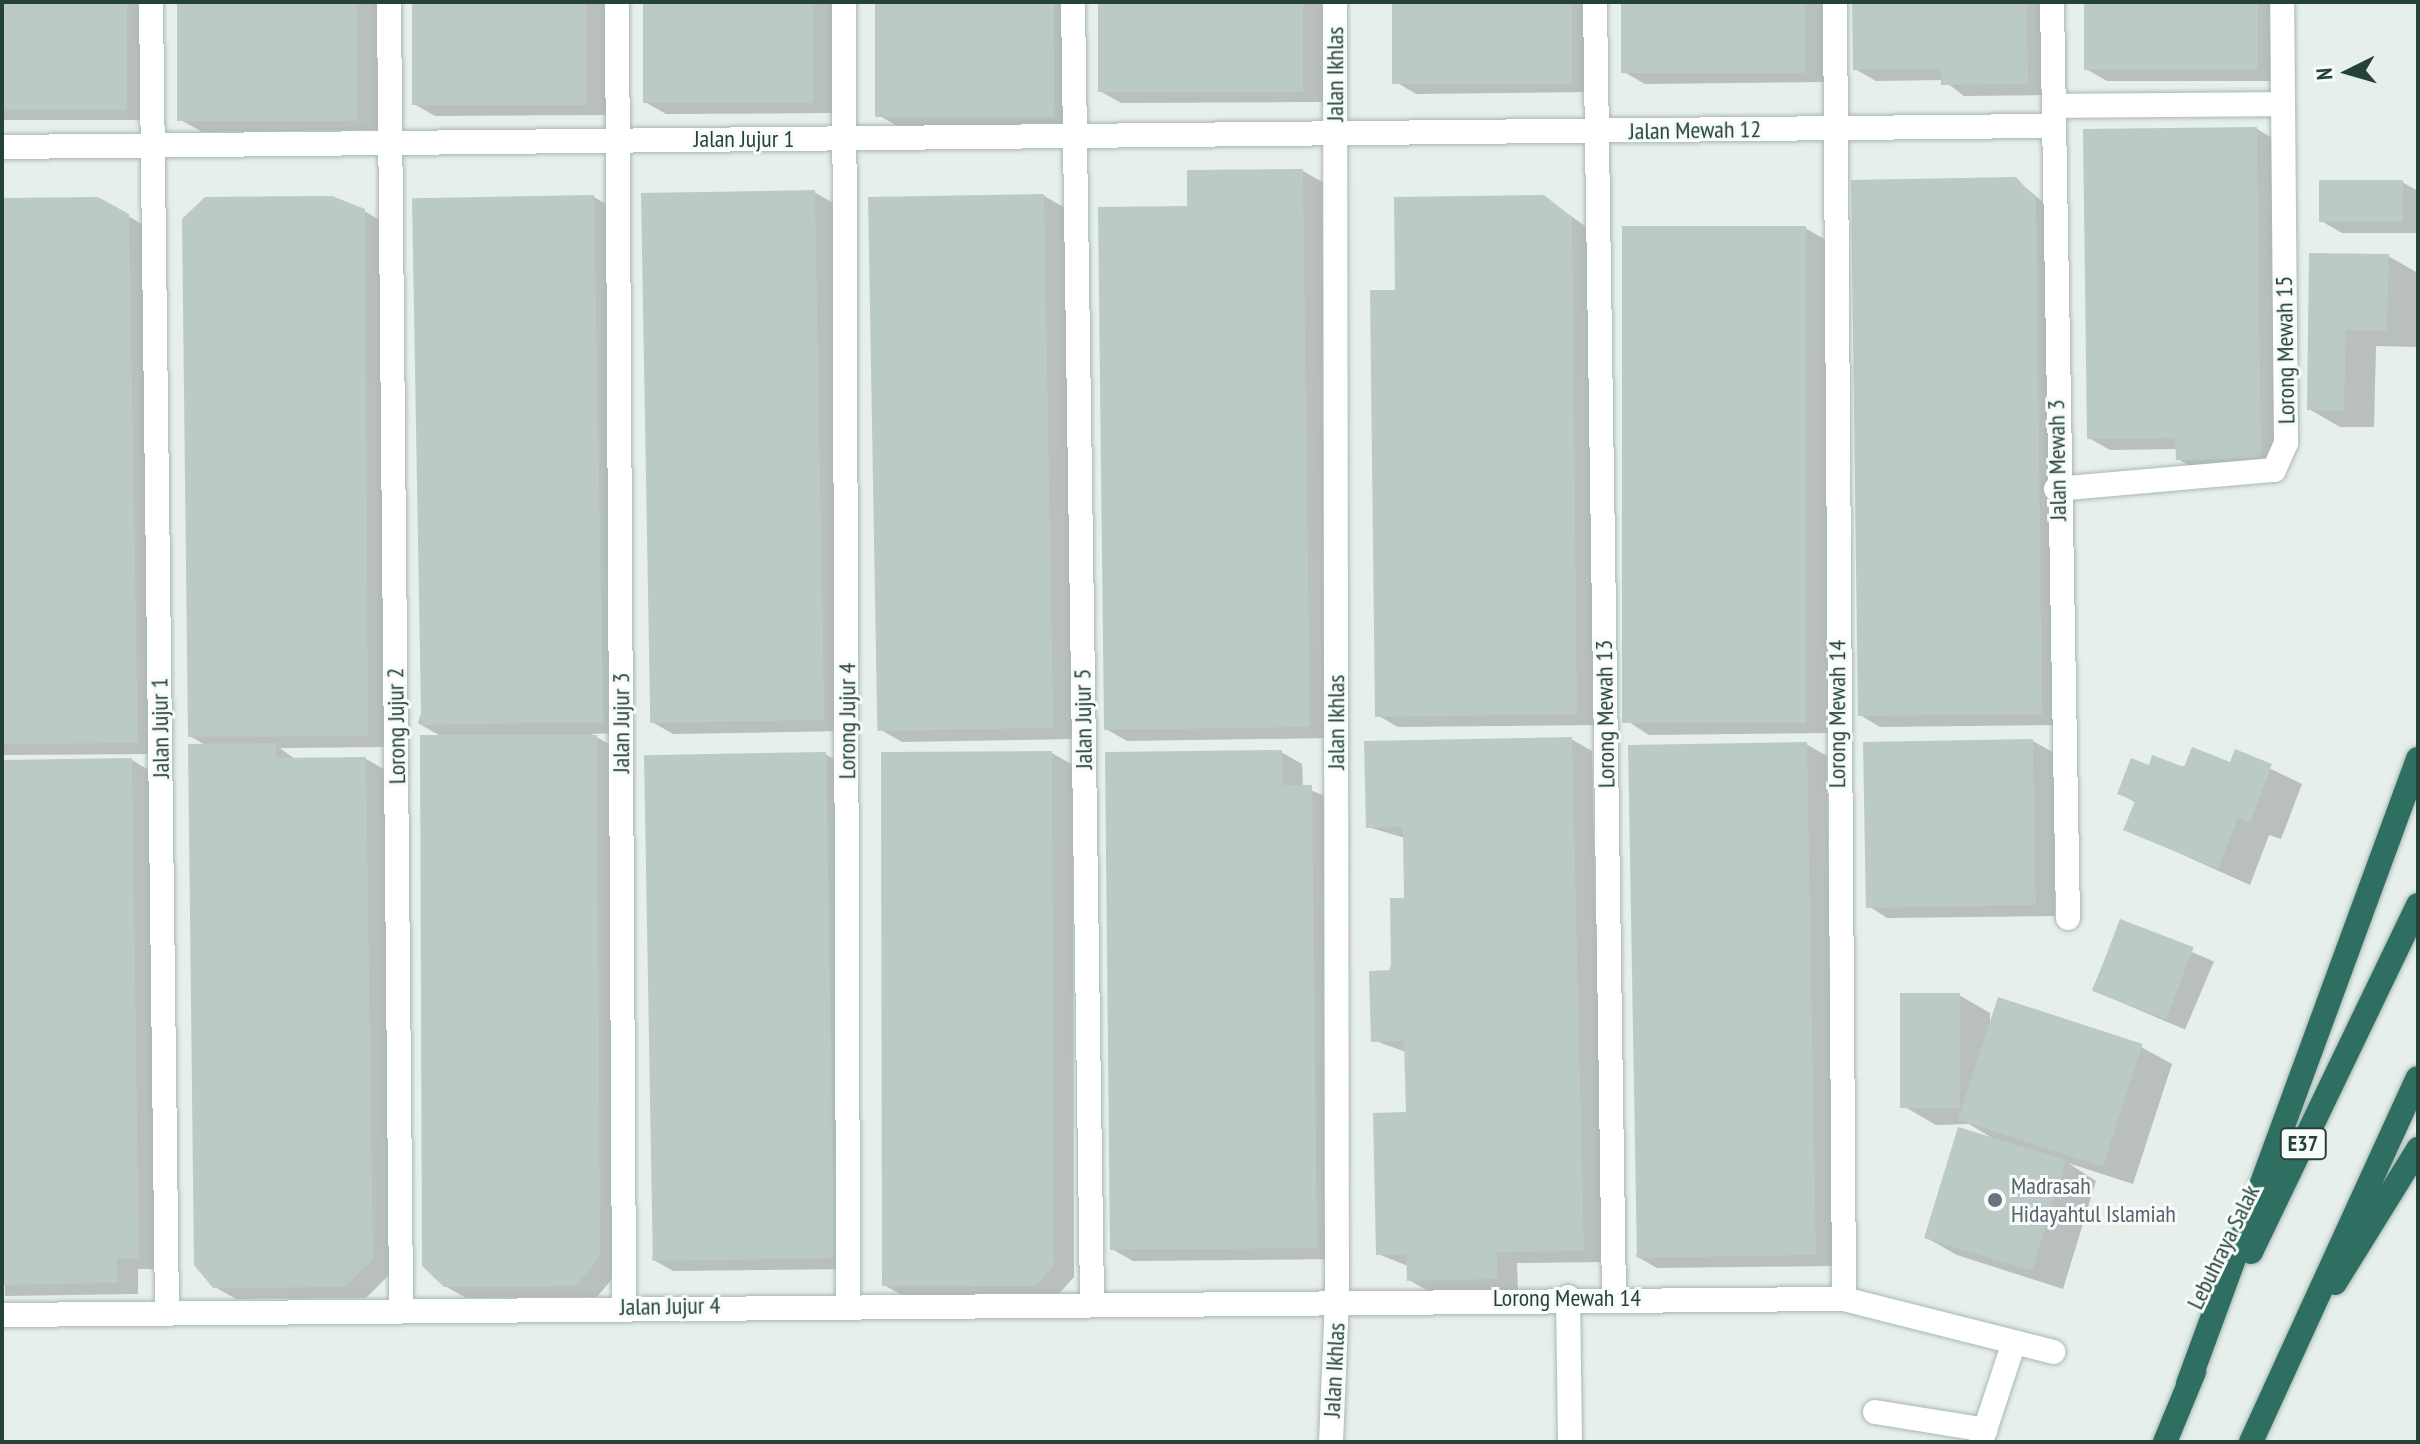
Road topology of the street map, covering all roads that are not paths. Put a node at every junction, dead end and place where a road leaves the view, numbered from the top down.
1 (151, 2) edge
2 (389, 2) edge
3 (617, 2) edge
4 (844, 2) edge
5 (1073, 2) edge
6 (1335, 2) edge
7 (1595, 2) edge
8 (1835, 2) edge
9 (2052, 2) edge
10 (2282, 2) edge
11 (2283, 104) junction
12 (2054, 116) junction
13 (1837, 128) junction
14 (1596, 131) junction
15 (1335, 133) junction
16 (1074, 136) junction
17 (846, 139) junction
18 (618, 140) junction
19 (390, 143) junction
20 (153, 146) junction
21 (2, 147) edge
22 (2056, 489) junction
23 (2418, 759) edge
24 (2418, 905) edge
25 (2068, 918) dead end
26 (2418, 1078) edge
27 (2418, 1149) edge
28 (1568, 1297) junction
29 (1614, 1298) junction
30 (1844, 1299) junction
31 (1337, 1300) junction
32 (1092, 1302) junction
33 (848, 1304) junction
34 (624, 1306) junction
35 (401, 1308) junction
36 (167, 1310) junction
37 (2, 1315) edge
38 (2014, 1342) junction
39 (2053, 1352) dead end
40 (2188, 1384) junction
41 (2271, 1387) junction
42 (1875, 1412) dead end
43 (1984, 1436) edge
44 (1331, 1442) edge
45 (1570, 1442) edge
46 (2165, 1442) edge
47 (2251, 1442) edge

1 - 20 street
2 - 19 street, Lorong Jujur 2
3 - 18 street, Jalan Jujur 3
4 - 17 street, Lorong Jujur 4
5 - 16 street, Jalan Jujur 5
6 - 15 street, Jalan Ikhlas
7 - 14 street, Lorong Mewah 13
8 - 13 street, Lorong Mewah 14
9 - 12 street, Jalan Mewah 3
10 - 11 street
11 - 12 street, Jalan Mewah 12
11 - 22 street, Lorong Mewah 15
12 - 13 street, Jalan Mewah 12
12 - 22 street, Jalan Mewah 3
13 - 14 street, Jalan Mewah 12
13 - 30 street, Lorong Mewah 14
14 - 15 street, Jalan Mewah 12
14 - 29 street, Lorong Mewah 13
15 - 16 street, Jalan Jujur 1
15 - 31 street, Jalan Ikhlas
16 - 17 street, Jalan Jujur 1
16 - 32 street, Jalan Jujur 5
17 - 18 street, Jalan Jujur 1
17 - 33 street, Lorong Jujur 4
18 - 19 street, Jalan Jujur 1
18 - 34 street, Jalan Jujur 3
19 - 20 street, Jalan Jujur 1
19 - 35 street, Lorong Jujur 2
20 - 21 street, Jalan Jujur 1
20 - 36 street, Jalan Jujur 1
22 - 25 street, Jalan Mewah 3
23 - 40 highway
24 - 40 highway, Lebuhraya Salak / E37
26 - 41 highway
27 - 41 highway
28 - 29 street, Lorong Mewah 14
28 - 31 street, Lorong Mewah 14
28 - 45 street
29 - 30 street, Lorong Mewah 14
30 - 38 street, Lorong Mewah 14
31 - 32 street, Jalan Jujur 4
31 - 44 street, Jalan Ikhlas
32 - 33 street, Jalan Jujur 4
33 - 34 street, Jalan Jujur 4
34 - 35 street, Jalan Jujur 4
35 - 36 street, Jalan Jujur 4
36 - 37 street, Jalan Jujur 4
38 - 39 street, Lorong Mewah 14
38 - 43 street
40 - 46 highway, Lebuhraya Salak / E37
41 - 47 highway
42 - 43 street

